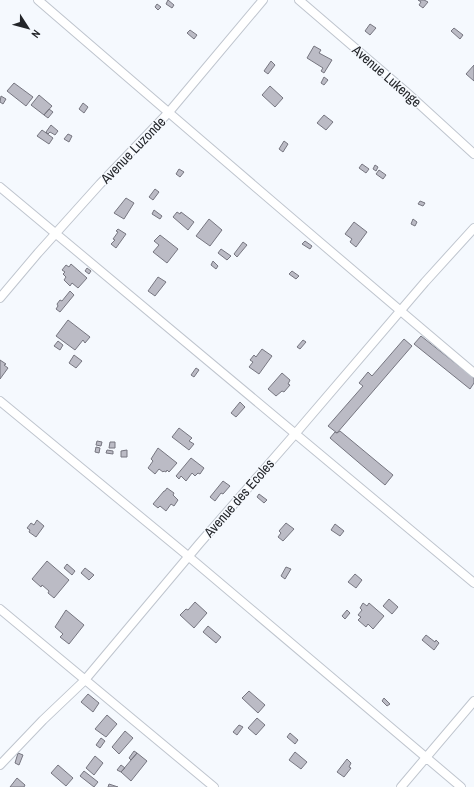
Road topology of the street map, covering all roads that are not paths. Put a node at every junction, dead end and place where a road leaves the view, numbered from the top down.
1 (38, 0) edge
2 (264, 0) edge
3 (298, 0) edge
4 (169, 112) junction
5 (474, 154) edge
6 (0, 187) edge
7 (474, 228) edge
8 (55, 234) junction
9 (0, 298) edge
10 (400, 311) junction
11 (474, 373) edge
12 (0, 400) edge
13 (295, 434) junction
14 (188, 556) junction
15 (474, 583) edge
16 (0, 609) edge
17 (84, 680) junction
18 (474, 701) edge
19 (426, 758) junction
20 (0, 765) edge
21 (214, 787) edge
22 (401, 787) edge
23 (461, 787) edge

1 - 4 street
2 - 4 street, Avenue Luzonde
3 - 5 street, Avenue Lukenge
4 - 8 street, Avenue Luzonde
4 - 10 street
6 - 8 street
7 - 10 street, Avenue des Ecoles
8 - 9 street, Avenue Luzonde
8 - 13 street
10 - 11 street
10 - 13 street, Avenue des Ecoles
12 - 14 street
13 - 14 street, Avenue des Ecoles
13 - 15 street
14 - 17 street, Avenue des Ecoles
14 - 19 street
16 - 17 street
17 - 20 street, Avenue des Ecoles
17 - 21 street
18 - 19 street
19 - 22 street
19 - 23 street

